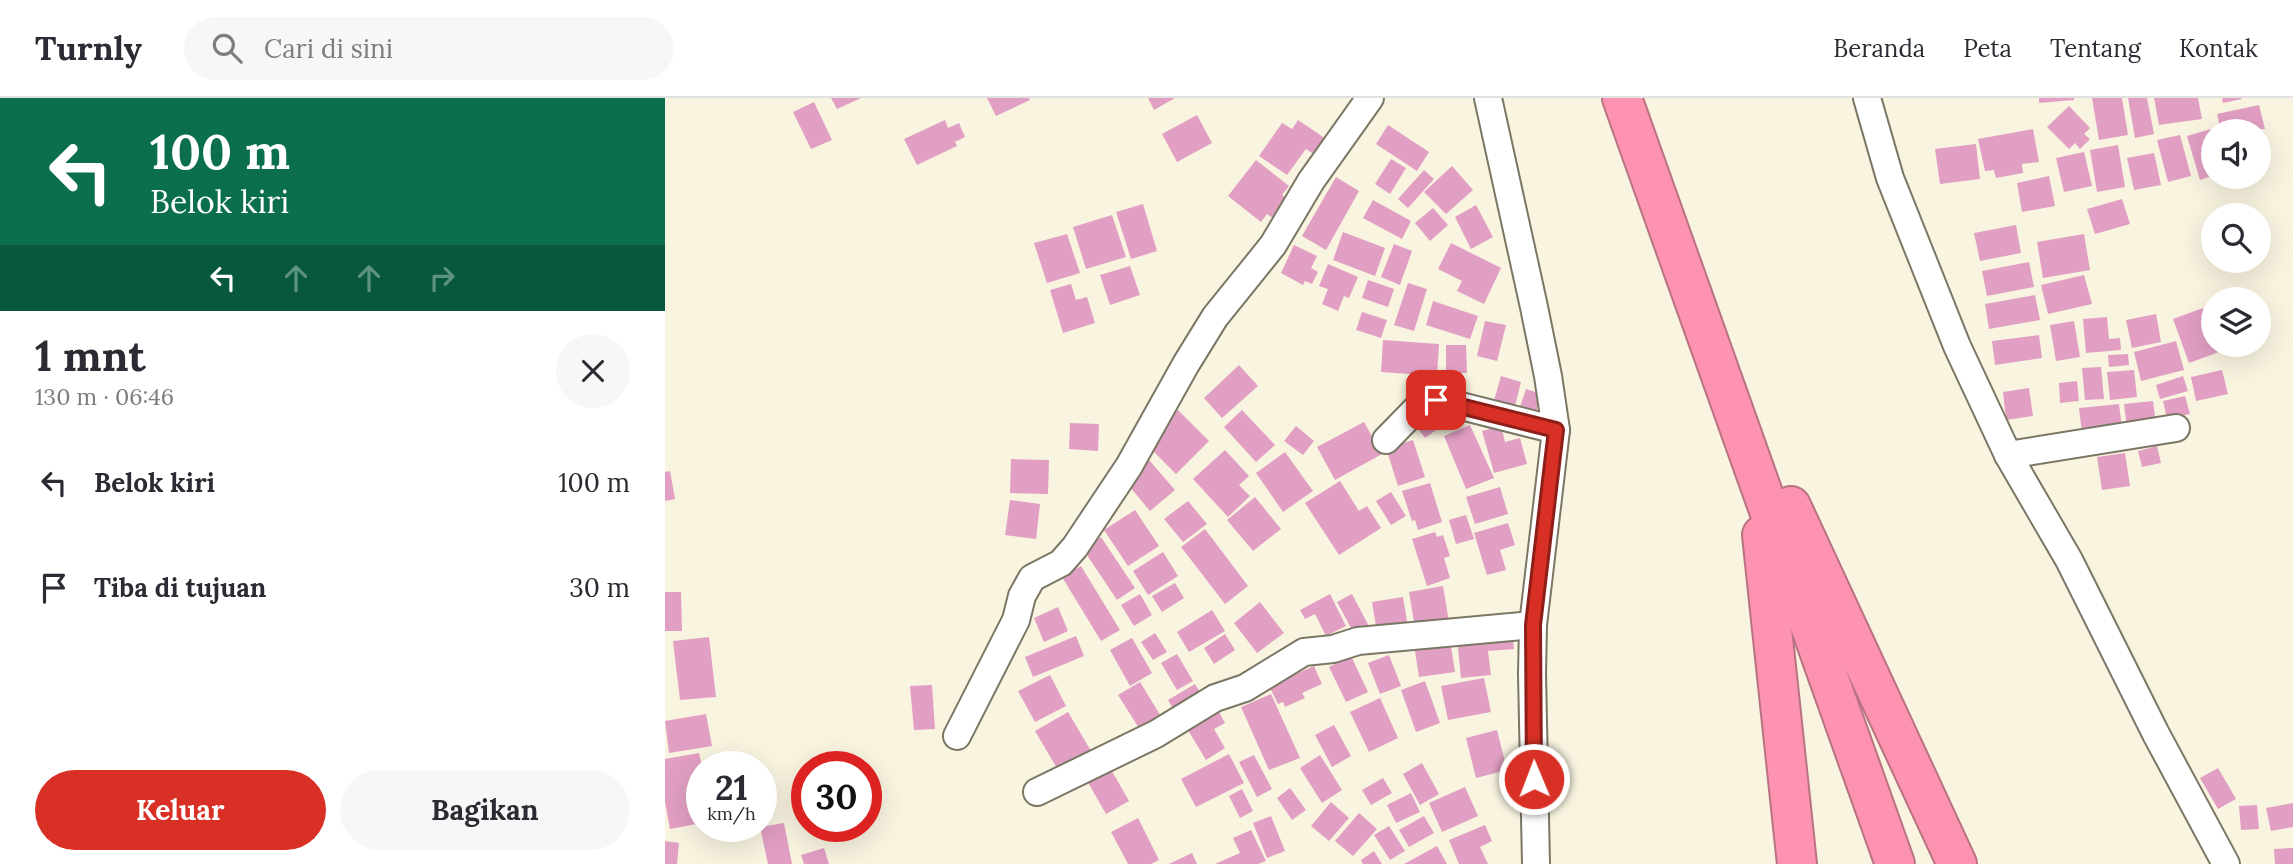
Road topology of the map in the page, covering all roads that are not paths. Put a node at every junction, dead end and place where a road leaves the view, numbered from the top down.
1 (1370, 98) edge
2 (1488, 98) edge
3 (1622, 98) edge
4 (1647, 98) edge
5 (1867, 98) edge
6 (2176, 428) dead end
7 (1556, 430) junction
8 (1386, 440) dead end
9 (2008, 455) junction
10 (1771, 486) junction
11 (1533, 625) junction
12 (957, 736) dead end
13 (1037, 792) dead end
14 (1536, 864) edge
15 (1797, 864) edge
16 (1895, 864) edge
17 (1915, 864) edge
18 (1957, 864) edge
19 (2226, 864) edge

1 - 12 street
2 - 7 street
3 - 10 highway
4 - 10 highway
5 - 9 street
6 - 9 street
7 - 8 street
7 - 11 street
9 - 19 street
10 - 15 highway
10 - 16 highway
10 - 17 highway
10 - 18 highway
11 - 13 street
11 - 14 street

